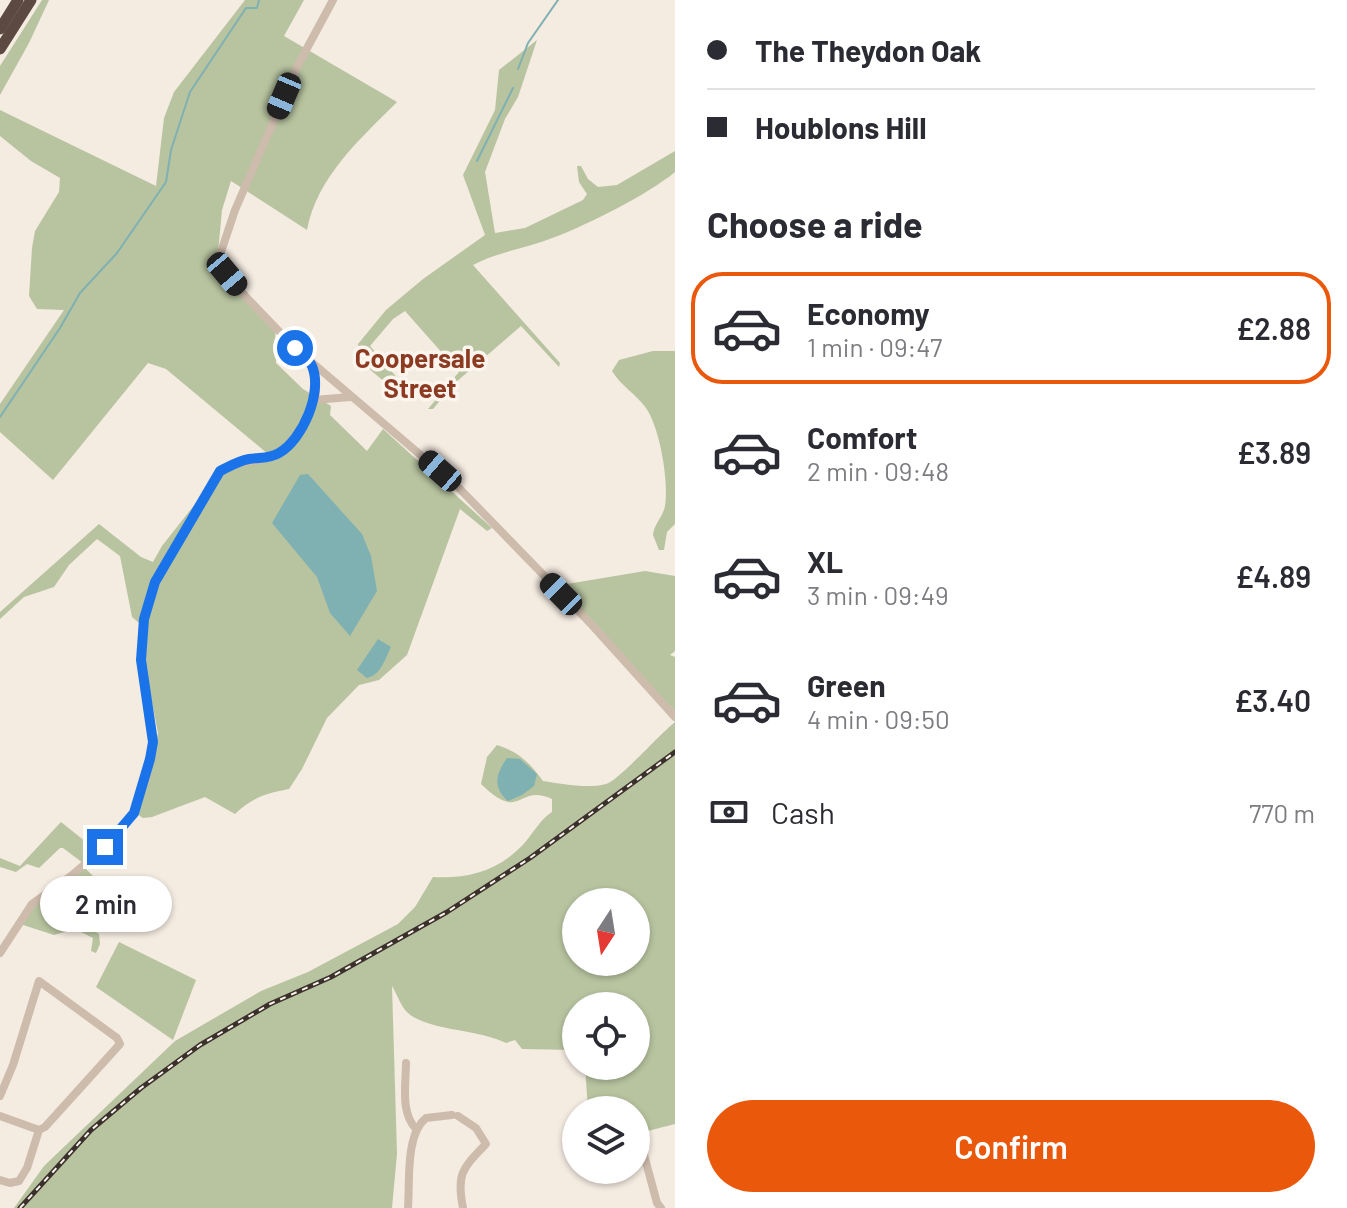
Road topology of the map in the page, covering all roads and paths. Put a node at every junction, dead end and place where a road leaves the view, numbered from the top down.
1 (18, 0) edge
2 (31, 0) edge
3 (333, 0) edge
4 (0, 29) edge
5 (0, 49) edge
6 (311, 363) junction
7 (351, 397) junction
8 (314, 400) junction
9 (675, 717) edge
10 (0, 953) edge
11 (406, 1063) dead end
12 (0, 1096) edge
13 (0, 1116) edge
14 (416, 1129) junction
15 (39, 1130) junction
16 (650, 1177) edge
17 (0, 1180) edge
18 (408, 1208) edge
19 (463, 1208) edge
20 (661, 1208) edge

1 - 4 highway
2 - 5 highway
3 - 6 street
6 - 7 street
6 - 8 street
7 - 8 street
7 - 9 street
8 - 10 street
11 - 14 street
12 - 15 street
13 - 15 street
14 - 18 street
14 - 19 street
15 - 17 street
16 - 20 street

